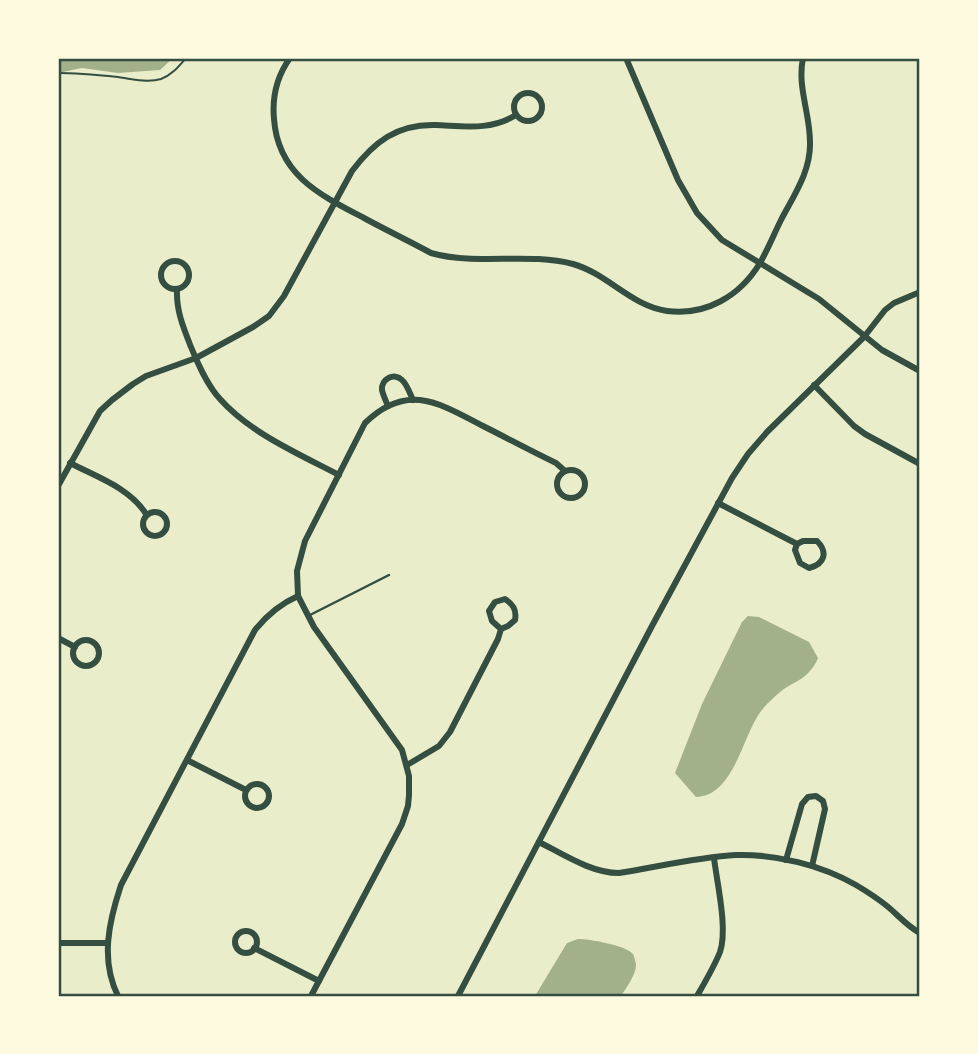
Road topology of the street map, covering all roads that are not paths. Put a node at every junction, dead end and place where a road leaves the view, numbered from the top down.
1 (290, 58) edge
2 (626, 58) edge
3 (803, 58) edge
4 (516, 115) junction
5 (335, 203) junction
6 (760, 264) junction
7 (177, 289) junction
8 (920, 292) edge
9 (864, 337) junction
10 (196, 358) junction
11 (920, 371) edge
12 (814, 385) junction
13 (412, 400) junction
14 (388, 406) junction
15 (70, 463) junction
16 (920, 464) edge
17 (565, 471) junction
18 (339, 475) junction
19 (58, 486) edge
20 (718, 503) junction
21 (146, 514) junction
22 (797, 544) junction
23 (389, 575) dead end
24 (298, 596) junction
25 (307, 616) junction
26 (501, 629) junction
27 (58, 638) edge
28 (75, 647) junction
29 (187, 760) junction
30 (407, 765) junction
31 (246, 790) dead end
32 (539, 842) junction
33 (714, 858) junction
34 (786, 860) junction
35 (812, 866) junction
36 (920, 933) edge
37 (58, 943) edge
38 (107, 943) junction
39 (254, 948) dead end
40 (319, 981) junction
41 (118, 996) edge
42 (311, 996) edge
43 (458, 996) edge
44 (697, 996) edge

1 - 5 street
2 - 6 street
3 - 6 street
4 - 4 street
4 - 5 street
5 - 6 street
5 - 10 street
6 - 9 street
7 - 7 street
7 - 10 street
8 - 9 street
9 - 11 street
9 - 12 street
10 - 15 street
10 - 18 street
12 - 16 street
12 - 20 street
13 - 14 street
13 - 14 street
13 - 17 street
14 - 18 street
15 - 19 street
15 - 21 street
17 - 17 street
18 - 24 street
20 - 22 street
20 - 32 street
21 - 21 street
22 - 22 street
23 - 25 lane
24 - 25 street
24 - 29 street
25 - 30 street
26 - 26 street
26 - 30 street
27 - 28 street
28 - 28 street
29 - 31 street
29 - 38 street
30 - 40 street
32 - 33 street
32 - 43 street
33 - 34 street
33 - 44 street
34 - 35 street
34 - 35 street
35 - 36 street
37 - 38 street
38 - 41 street
39 - 40 street
40 - 42 street

